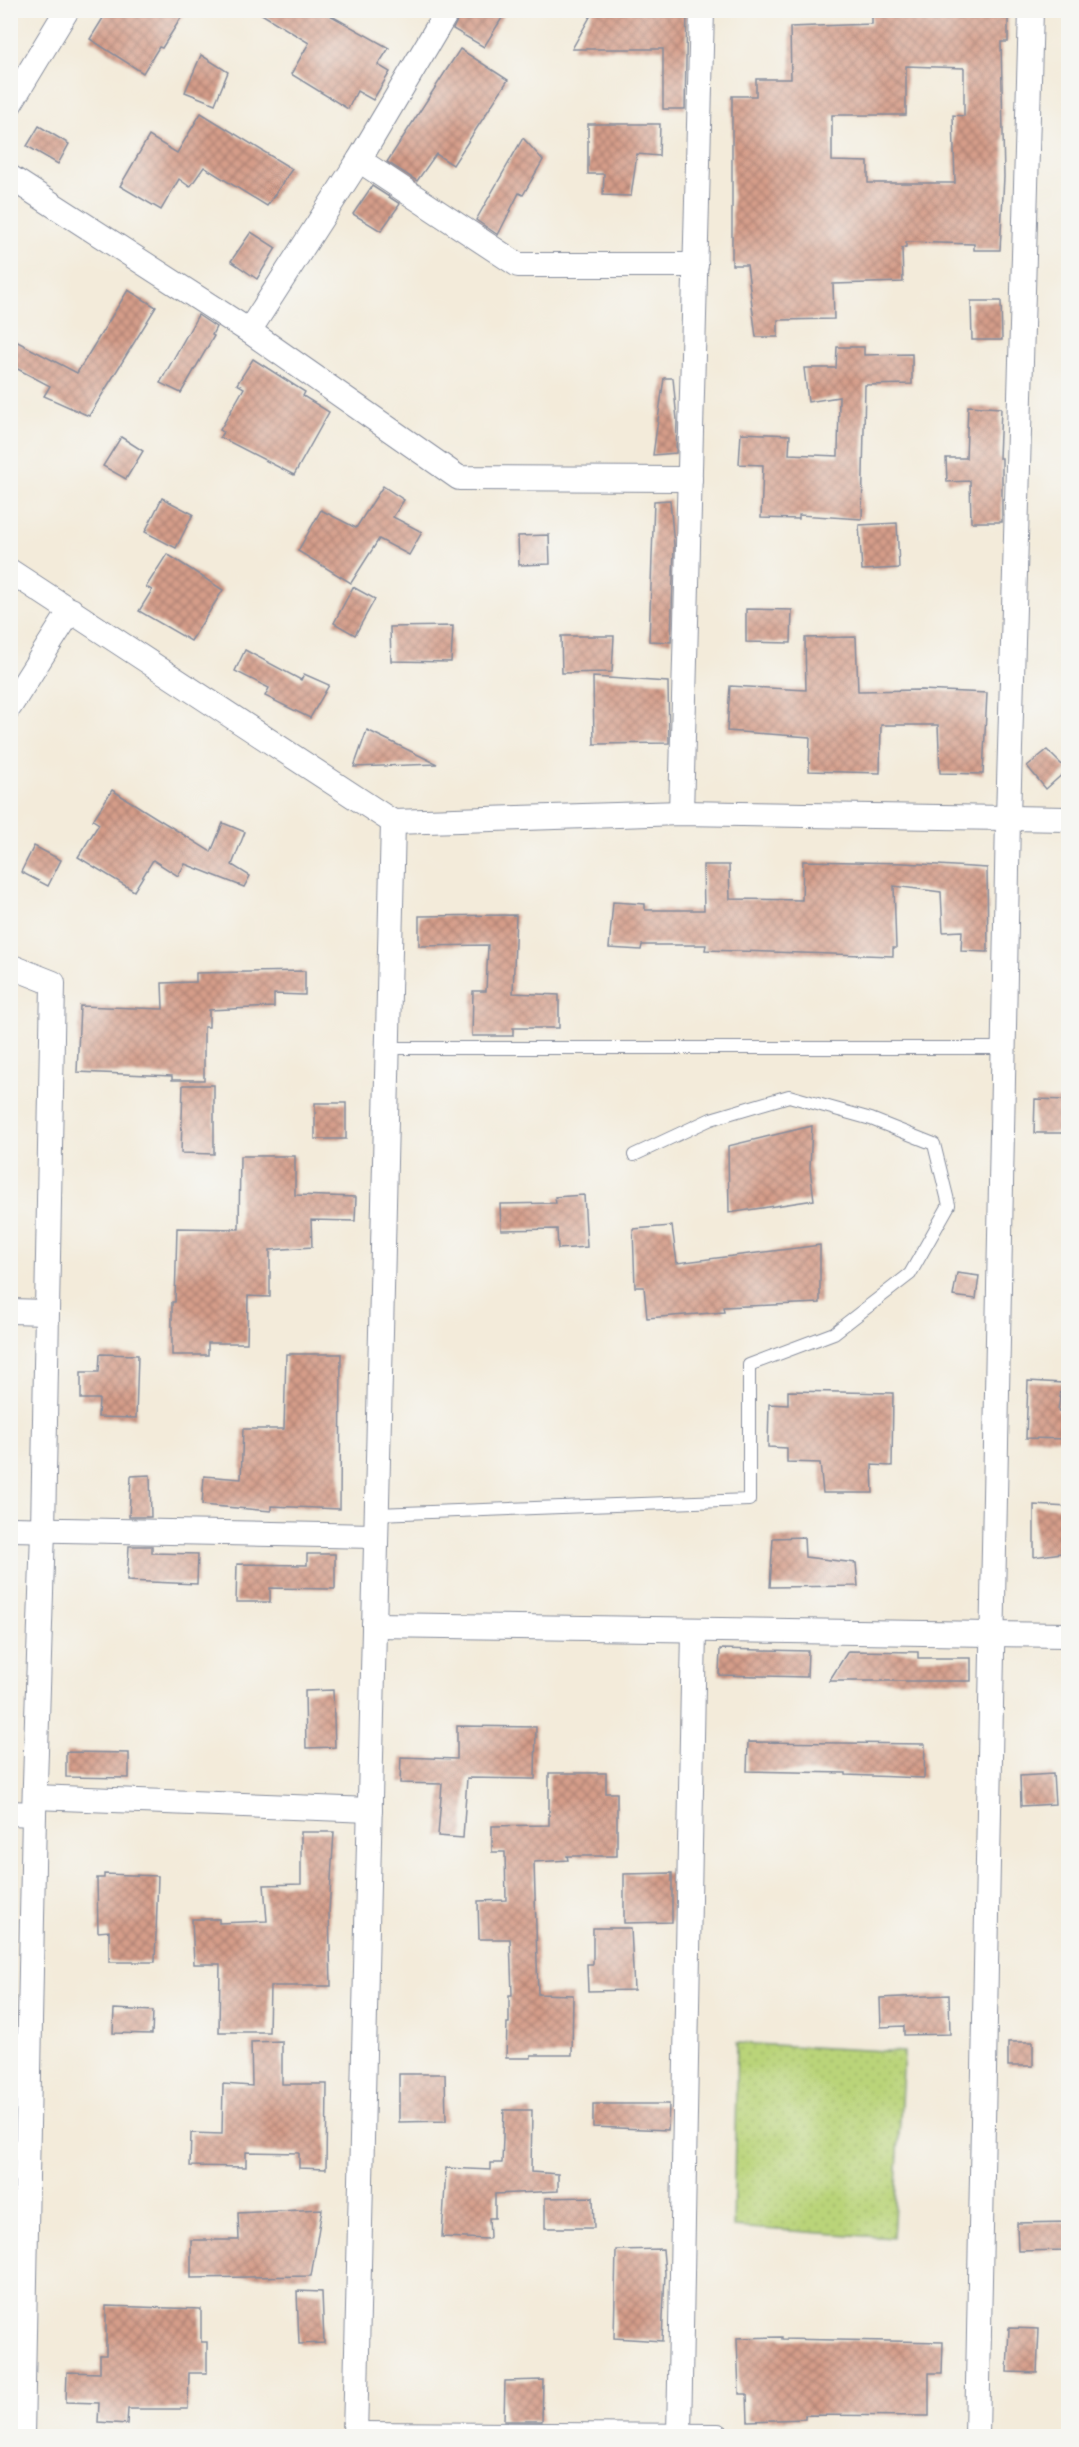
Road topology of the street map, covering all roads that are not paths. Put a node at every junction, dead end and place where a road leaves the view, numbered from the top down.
1 (67, 10) edge
2 (448, 10) edge
3 (702, 10) edge
4 (1031, 10) edge
5 (10, 104) edge
6 (360, 160) junction
7 (10, 177) edge
8 (696, 265) junction
9 (249, 331) junction
10 (690, 479) junction
11 (10, 571) edge
12 (71, 610) junction
13 (10, 706) edge
14 (681, 813) junction
15 (1008, 818) junction
16 (1068, 819) edge
17 (393, 822) junction
18 (10, 966) edge
19 (388, 1048) junction
20 (1004, 1048) junction
21 (634, 1155) dead end
22 (10, 1311) edge
23 (46, 1312) junction
24 (376, 1525) junction
25 (10, 1529) edge
26 (43, 1530) junction
27 (374, 1625) junction
28 (694, 1630) junction
29 (992, 1634) junction
30 (1068, 1635) edge
31 (26, 1808) edge
32 (370, 1810) junction
33 (17, 2348) edge
34 (355, 2435) edge
35 (679, 2435) edge
36 (22, 2436) edge
37 (718, 2436) edge
38 (977, 2436) edge

1 - 5 street
2 - 6 street
3 - 8 street
4 - 15 street
6 - 8 street
6 - 9 street
7 - 9 street
8 - 10 street
9 - 10 street
10 - 14 street
11 - 12 street
12 - 13 street
12 - 17 street
14 - 15 street
14 - 17 street
15 - 16 street
15 - 20 street
17 - 19 street
18 - 23 street
19 - 20 lane
19 - 24 street
20 - 29 street
21 - 24 lane
22 - 23 street
23 - 26 street
24 - 26 street
24 - 27 street
25 - 26 street
26 - 31 street
27 - 28 street
27 - 32 street
28 - 29 street
28 - 35 street
29 - 30 street
29 - 38 street
31 - 32 street
31 - 33 street
32 - 34 street
33 - 36 street
34 - 35 street
35 - 37 street

